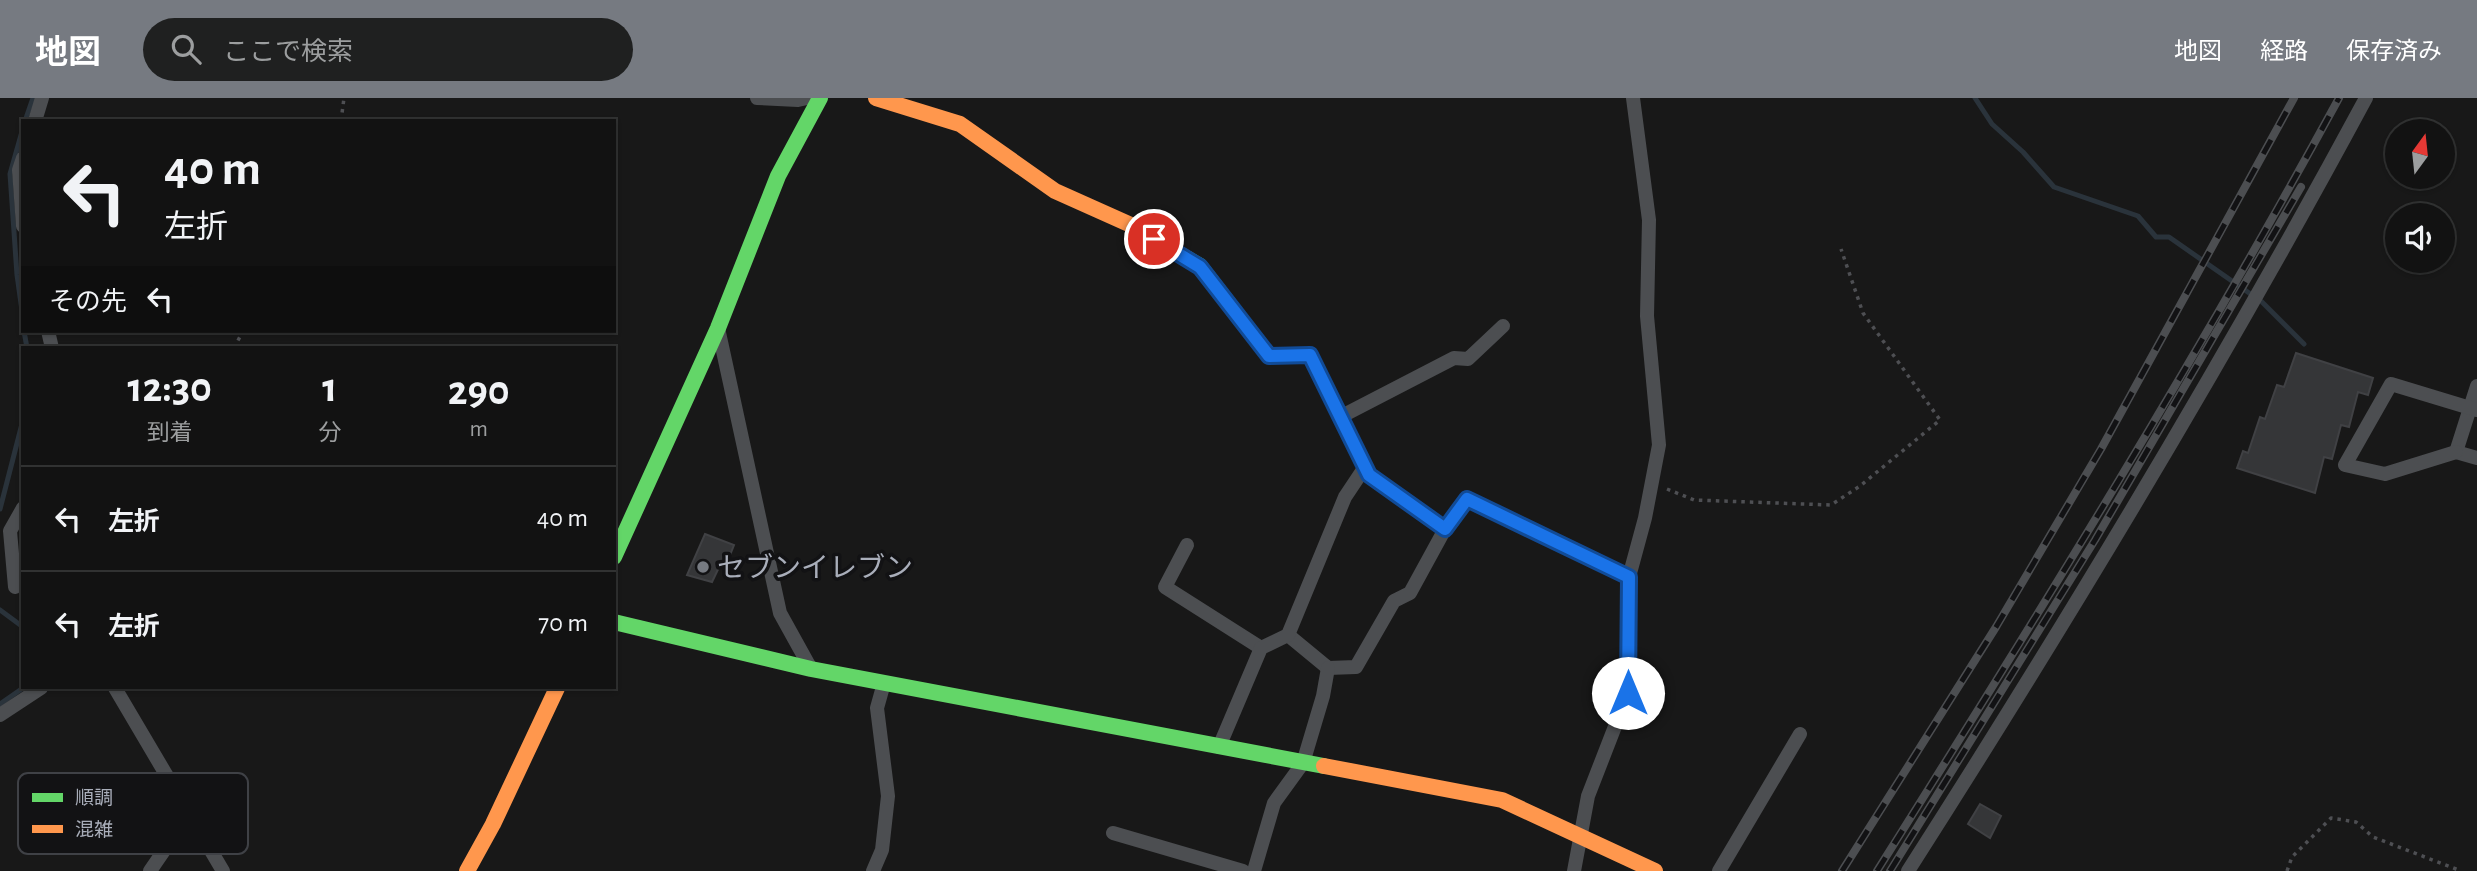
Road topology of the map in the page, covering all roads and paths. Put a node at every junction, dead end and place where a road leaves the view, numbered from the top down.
1 (42, 98) edge
2 (344, 98) edge
3 (757, 98) edge
4 (807, 98) edge
5 (820, 98) edge
6 (876, 98) edge
7 (1633, 98) edge
8 (2366, 98) edge
9 (36, 119) edge
10 (341, 119) edge
11 (21, 164) edge
12 (21, 198) edge
13 (1841, 249) dead end
14 (1503, 326) dead end
15 (718, 328) junction
16 (2477, 386) edge
17 (2473, 409) edge
18 (1340, 417) junction
19 (2456, 452) junction
20 (2477, 458) edge
21 (1365, 467) junction
22 (1652, 483) junction
23 (21, 512) edge
24 (1445, 529) junction
25 (1187, 545) dead end
26 (616, 553) edge
27 (1629, 577) junction
28 (12, 586) edge
29 (616, 622) edge
30 (1288, 635) junction
31 (1261, 648) junction
32 (1328, 668) junction
33 (811, 669) junction
34 (884, 683) junction
35 (39, 689) edge
36 (116, 689) edge
37 (557, 689) edge
38 (0, 715) edge
39 (1800, 734) dead end
40 (1219, 747) junction
41 (1303, 763) junction
42 (165, 773) edge
43 (1113, 833) dead end
44 (1582, 838) junction
45 (162, 854) edge
46 (213, 854) edge
47 (150, 871) edge
48 (223, 871) edge
49 (467, 871) edge
50 (873, 871) edge
51 (1242, 871) edge
52 (1254, 871) edge
53 (1574, 871) edge
54 (1655, 871) edge
55 (1719, 871) edge
56 (1908, 871) edge
57 (2287, 871) edge
58 (2461, 871) edge

1 - 9 street
2 - 10 path
3 - 4 street
5 - 15 street
6 - 18 street
7 - 22 street
8 - 56 street
11 - 12 street
13 - 22 path
14 - 18 street
15 - 26 street
15 - 33 street
16 - 17 street
17 - 19 street
17 - 19 street
18 - 21 street
19 - 20 street
21 - 24 street
21 - 30 street
22 - 27 street
23 - 28 street
24 - 27 street
24 - 32 street
25 - 31 street
27 - 44 street
29 - 33 street
30 - 31 street
30 - 32 street
31 - 40 street
32 - 41 street
33 - 34 street
34 - 40 street
34 - 50 street
35 - 38 street
36 - 42 street
37 - 49 street
39 - 55 street
40 - 41 street
41 - 44 street
41 - 52 street
43 - 51 street
44 - 53 street
44 - 54 street
45 - 47 street
46 - 48 street
57 - 58 path

